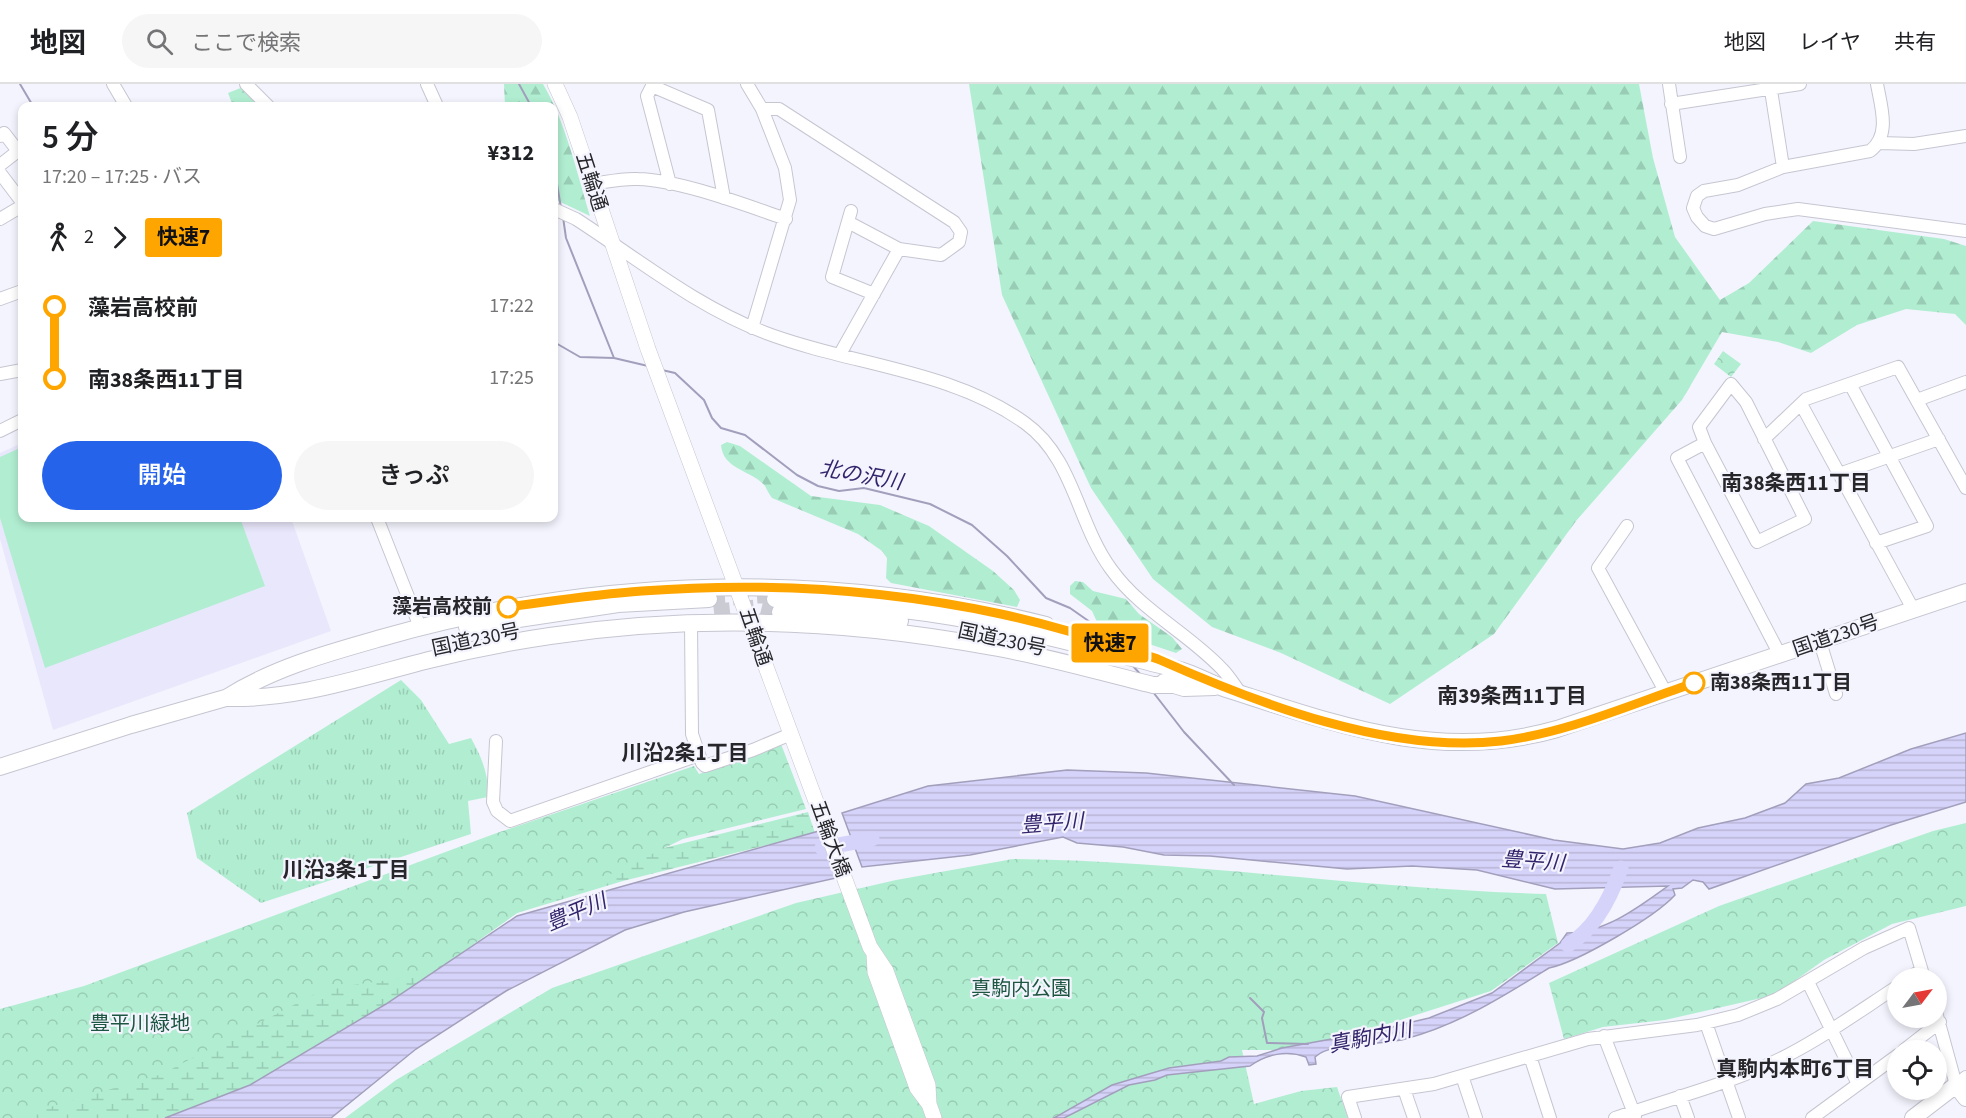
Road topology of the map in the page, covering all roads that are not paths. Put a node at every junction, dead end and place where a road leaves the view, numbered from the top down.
1 (112, 84) edge
2 (246, 84) edge
3 (427, 84) edge
4 (555, 84) edge
5 (747, 84) edge
6 (1669, 84) edge
7 (1800, 84) edge
8 (1877, 84) edge
9 (1771, 86) edge
10 (123, 102) edge
11 (264, 102) edge
12 (435, 102) edge
13 (1671, 104) junction
14 (762, 109) junction
15 (0, 136) edge
16 (1966, 136) edge
17 (1880, 143) junction
18 (1680, 157) dead end
19 (0, 165) edge
20 (1784, 167) junction
21 (0, 173) edge
22 (591, 184) junction
23 (670, 184) junction
24 (18, 198) edge
25 (723, 198) junction
26 (18, 207) edge
27 (558, 211) edge
28 (0, 219) edge
29 (786, 219) junction
30 (1966, 231) edge
31 (611, 242) junction
32 (899, 249) junction
33 (18, 292) edge
34 (874, 294) junction
35 (0, 299) edge
36 (752, 328) junction
37 (840, 354) junction
38 (18, 371) edge
39 (0, 374) edge
40 (1966, 382) edge
41 (1850, 384) junction
42 (1917, 400) junction
43 (1801, 404) junction
44 (18, 422) edge
45 (0, 431) edge
46 (1764, 439) junction
47 (1939, 439) junction
48 (1705, 443) junction
49 (1890, 455) junction
50 (1839, 474) junction
51 (1966, 488) edge
52 (379, 522) edge
53 (1627, 526) dead end
54 (1876, 543) junction
55 (738, 588) junction
56 (1966, 592) edge
57 (712, 605) tunnel mouth
58 (1913, 609) junction
59 (691, 623) junction
60 (750, 623) junction
61 (420, 627) junction
62 (1820, 642) junction
63 (1780, 655) junction
64 (1143, 658) junction
65 (1169, 680) junction
66 (1666, 693) junction
67 (1241, 694) junction
68 (1836, 694) dead end
69 (226, 698) junction
70 (791, 734) junction
71 (496, 741) dead end
72 (796, 749) joint
73 (699, 755) junction
74 (0, 766) edge
75 (1921, 968) edge
76 (1808, 982) junction
77 (1887, 993) edge
78 (1706, 1023) junction
79 (1927, 1028) edge
80 (1942, 1028) edge
81 (1832, 1029) junction
82 (1604, 1036) junction
83 (1914, 1040) edge
84 (1530, 1056) junction
85 (1887, 1062) edge
86 (1462, 1076) junction
87 (1726, 1081) junction
88 (1858, 1084) junction
89 (1963, 1087) edge
90 (1404, 1089) junction
91 (1680, 1096) junction
92 (931, 1111) edge
93 (1634, 1115) edge
94 (1355, 1118) edge
95 (1414, 1118) edge
96 (1476, 1118) edge
97 (1550, 1118) edge
98 (1615, 1118) edge
99 (1688, 1118) edge
100 (1739, 1118) edge
101 (1812, 1118) edge
102 (1913, 1118) edge

1 - 10 street
2 - 11 street
3 - 12 street
4 - 22 main road, 五輪通
5 - 14 street
6 - 13 street
7 - 9 street
8 - 17 street
9 - 13 street
9 - 20 street
13 - 18 street
14 - 29 street
14 - 32 street
15 - 19 street
16 - 17 street
17 - 20 street
20 - 30 street
21 - 24 street
22 - 23 street
22 - 31 main road, 五輪通
23 - 25 street
23 - 25 street
25 - 29 street
26 - 28 street
27 - 31 street
29 - 36 street
31 - 36 street
31 - 55 main road, 五輪通
32 - 34 street
32 - 34 street
33 - 35 street
34 - 37 street
36 - 37 street
37 - 67 street
38 - 39 street
40 - 42 street
41 - 42 street
41 - 43 street
41 - 49 street
42 - 47 street
43 - 46 street
43 - 50 street
44 - 45 street
46 - 48 street
46 - 48 street
47 - 49 street
47 - 51 street
48 - 63 street
49 - 50 street
49 - 54 street
50 - 54 street
52 - 61 street
53 - 66 street
54 - 58 street
55 - 60 main road, 五輪通
55 - 61 highway
55 - 64 highway
56 - 58 highway, 国道230号
57 - 69 highway, 国道230号
58 - 62 highway, 国道230号
59 - 60 highway
59 - 69 highway
59 - 73 street
60 - 65 highway
60 - 70 main road, 五輪通
61 - 69 highway
62 - 63 highway, 国道230号
62 - 68 street
63 - 66 highway, 国道230号
64 - 65 highway, 国道230号
64 - 65 highway, 国道230号
65 - 67 highway, 国道230号
66 - 67 highway, 国道230号
69 - 74 highway, 国道230号
70 - 72 main road, 五輪通
70 - 73 street
71 - 73 street
72 - 92 main road, 五輪大橋
75 - 76 street
76 - 78 street
76 - 81 street
77 - 81 street
78 - 82 street
78 - 87 street
79 - 83 street
80 - 89 street
81 - 87 street
81 - 88 street
82 - 84 street
82 - 93 street
84 - 86 street
84 - 97 street
85 - 88 street
86 - 90 street
86 - 96 street
87 - 91 street
87 - 100 street
88 - 101 street
89 - 102 highway
90 - 94 street
90 - 95 street
91 - 93 street
91 - 99 street
93 - 98 street

